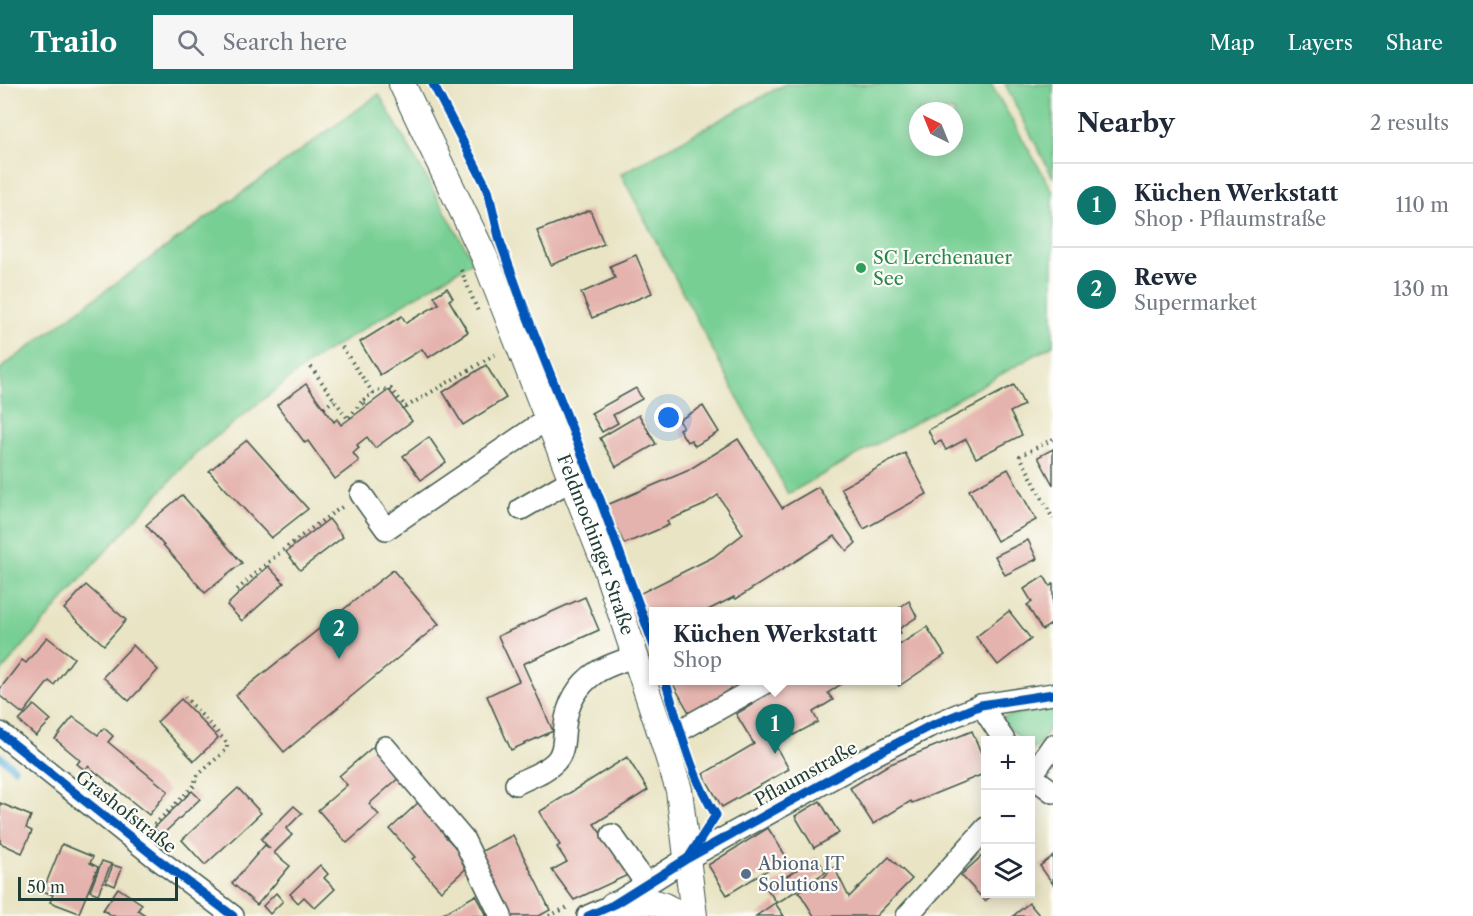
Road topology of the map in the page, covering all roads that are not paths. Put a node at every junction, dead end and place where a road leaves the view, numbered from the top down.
1 (402, 84) edge
2 (547, 419) junction
3 (571, 480) junction
4 (361, 494) road end
5 (521, 508) dead end
6 (635, 656) junction
7 (763, 685) edge
8 (1053, 694) edge
9 (981, 705) junction
10 (0, 733) edge
11 (1001, 736) edge
12 (663, 740) junction
13 (1053, 745) edge
14 (385, 747) dead end
15 (1035, 770) edge
16 (1035, 779) edge
17 (516, 784) dead end
18 (1053, 792) edge
19 (981, 834) edge
20 (612, 835) dead end
21 (688, 858) junction
22 (647, 885) junction
23 (613, 905) junction
24 (579, 911) edge
25 (233, 916) edge
26 (501, 916) edge
27 (678, 916) edge
28 (694, 916) edge
29 (907, 916) edge

1 - 2 main road, Feldmochinger Straße
2 - 3 main road, Feldmochinger Straße
2 - 4 street
3 - 5 street
3 - 6 main road, Feldmochinger Straße
6 - 12 main road, Feldmochinger Straße
6 - 17 street
7 - 12 street
8 - 9 street, Pflaumstraße
9 - 11 street
9 - 21 street, Pflaumstraße
10 - 25 street, Grashofstraße
12 - 21 main road, Feldmochinger Straße
13 - 15 street
14 - 26 street
16 - 18 street
19 - 29 street
20 - 22 street
21 - 22 street, Pflaumstraße
21 - 28 main road, Feldmochinger Straße
22 - 23 street, Pflaumstraße
23 - 24 street, Pflaumstraße
23 - 27 main road

